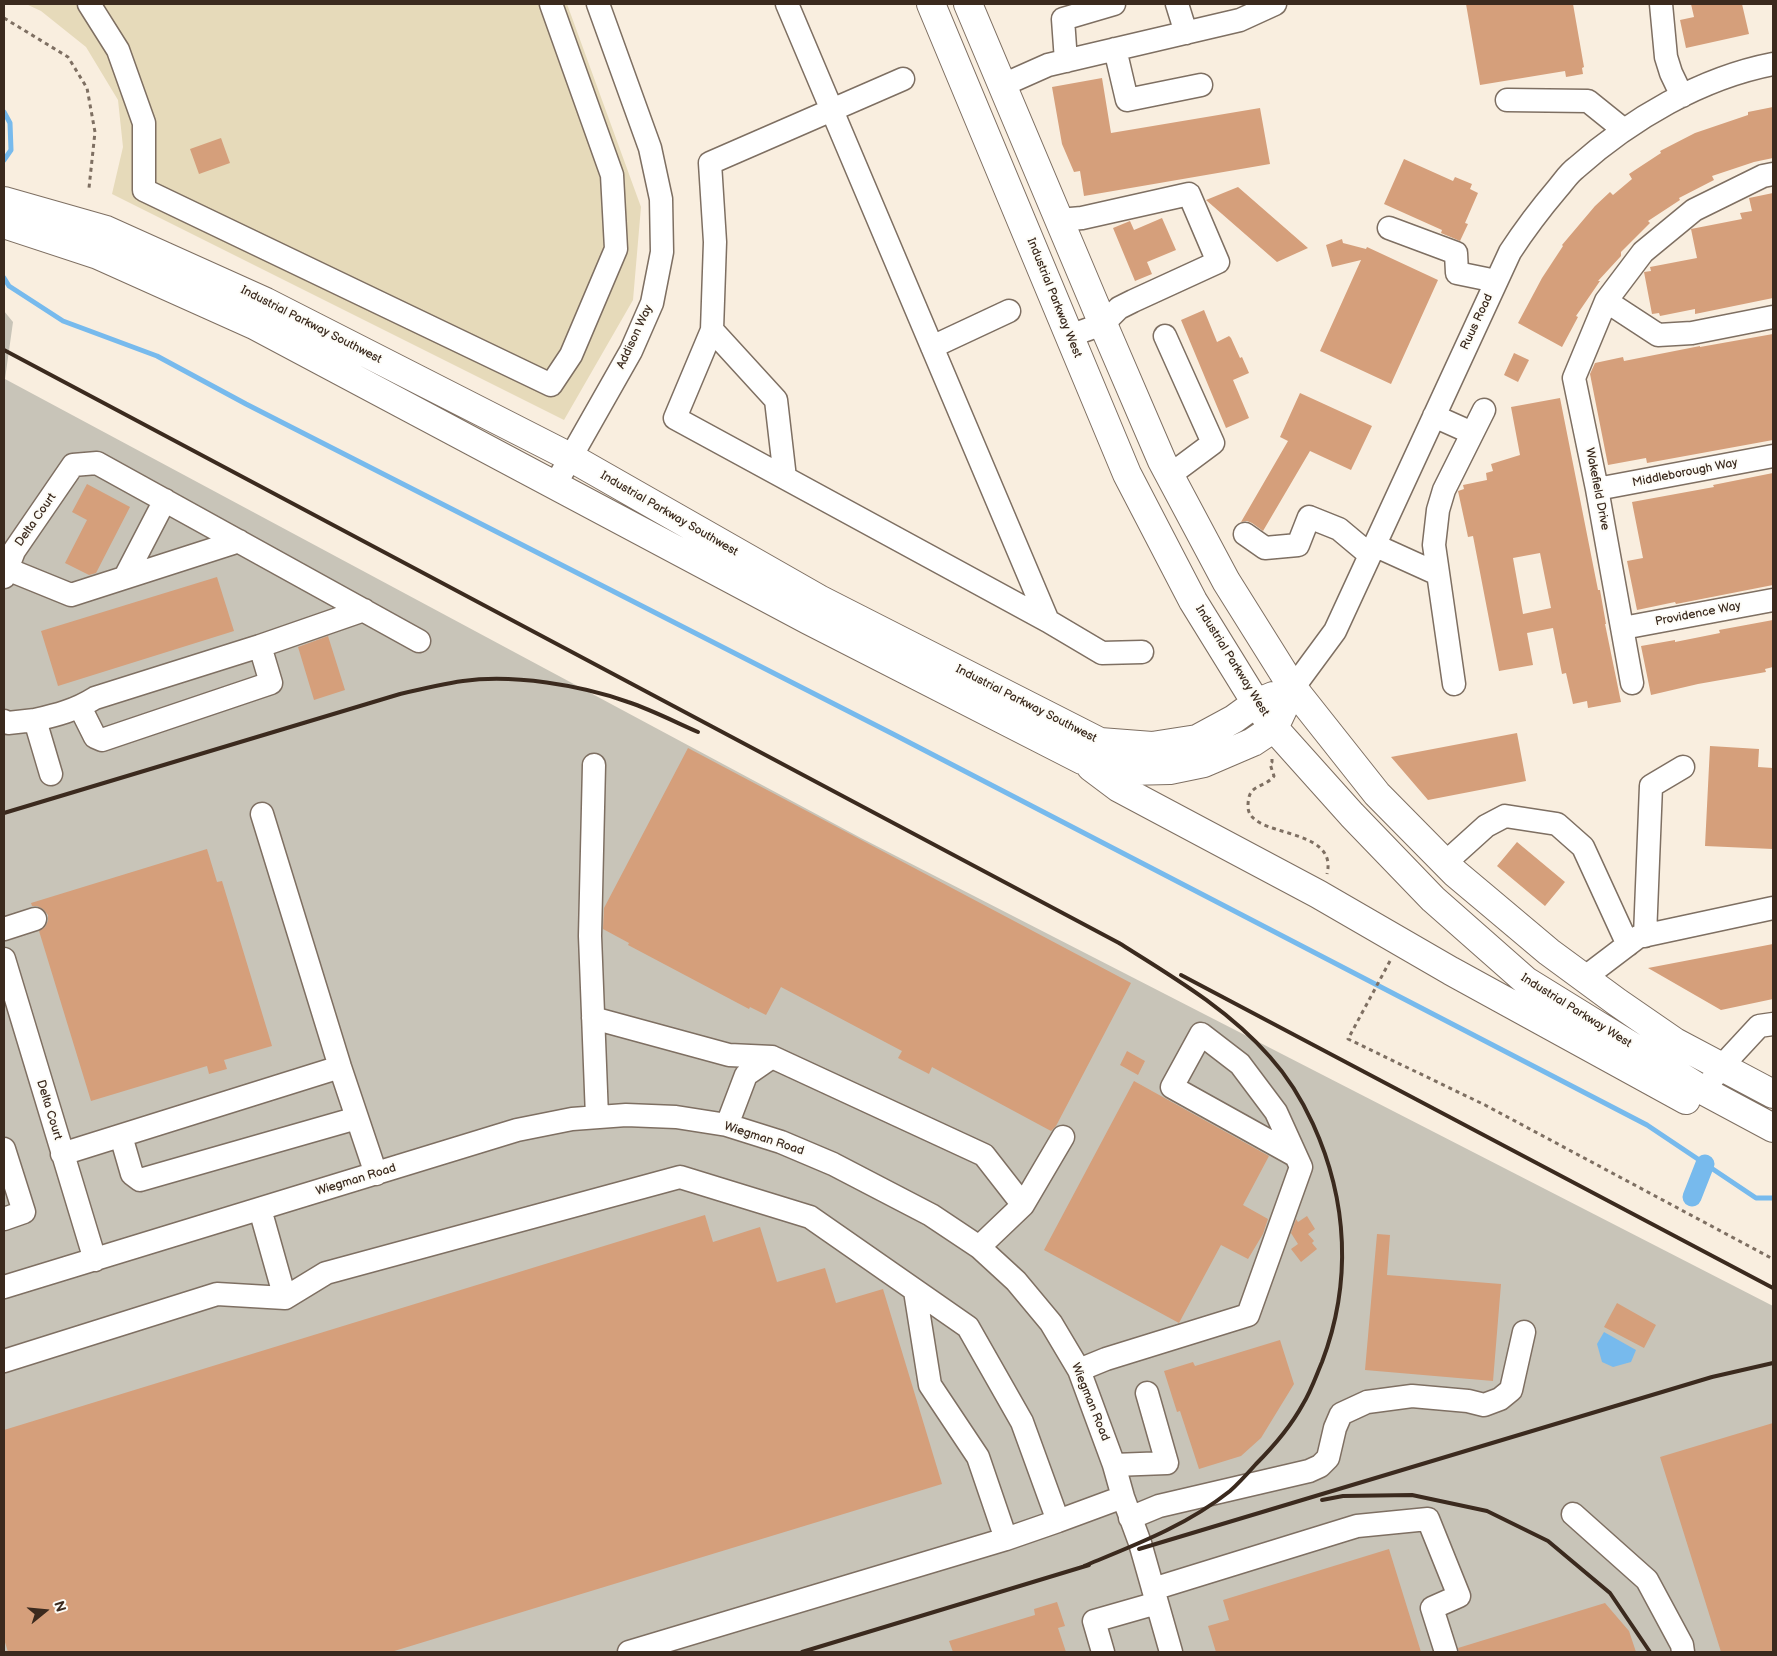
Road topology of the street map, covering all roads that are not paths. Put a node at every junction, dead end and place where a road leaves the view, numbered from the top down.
1 (89, 4) edge
2 (551, 4) edge
3 (598, 4) edge
4 (787, 4) edge
5 (931, 4) edge
6 (968, 4) edge
7 (1114, 4) edge
8 (1177, 4) edge
9 (1274, 4) edge
10 (1662, 4) edge
11 (1186, 33) junction
12 (1115, 49) junction
13 (1066, 61) junction
14 (1773, 64) edge
15 (903, 79) dead end
16 (1003, 85) junction
17 (1201, 85) dead end
18 (1682, 96) junction
19 (1507, 100) dead end
20 (832, 111) junction
21 (1624, 130) junction
22 (1773, 174) edge
23 (4, 200) edge
24 (1059, 220) junction
25 (4, 224) edge
26 (1389, 228) dead end
27 (102, 243) junction
28 (1496, 281) junction
29 (1606, 301) junction
30 (1009, 311) dead end
31 (1773, 317) edge
32 (1103, 324) junction
33 (712, 330) junction
34 (1069, 336) junction
35 (1165, 336) dead end
36 (932, 347) junction
37 (1484, 410) dead end
38 (1434, 416) junction
39 (1472, 433) junction
40 (1773, 456) edge
41 (570, 457) junction
42 (1170, 475) junction
43 (785, 478) junction
44 (555, 484) junction
45 (1597, 489) junction
46 (166, 500) junction
47 (1245, 534) dead end
48 (239, 541) junction
49 (1372, 550) junction
50 (5, 573) edge
51 (1438, 574) junction
52 (125, 577) junction
53 (1773, 600) edge
54 (364, 610) junction
55 (1048, 621) junction
56 (1623, 628) junction
57 (419, 641) dead end
58 (260, 646) junction
59 (1142, 652) dead end
60 (1632, 683) dead end
61 (1454, 684) dead end
62 (1293, 688) junction
63 (1256, 703) junction
64 (80, 708) junction
65 (36, 720) junction
66 (4, 721) edge
67 (1274, 728) junction
68 (1082, 760) junction
69 (594, 765) dead end
70 (1683, 768) dead end
71 (51, 774) dead end
72 (262, 814) dead end
73 (1445, 863) junction
74 (1773, 908) edge
75 (36, 919) dead end
76 (4, 929) edge
77 (1637, 940) junction
78 (4, 959) edge
79 (1584, 978) junction
80 (11, 1008) edge
81 (593, 1018) junction
82 (1773, 1024) edge
83 (772, 1057) junction
84 (1721, 1066) junction
85 (340, 1067) junction
86 (1704, 1091) junction
87 (1773, 1094) edge
88 (597, 1117) junction
89 (357, 1118) junction
90 (727, 1125) junction
91 (1773, 1128) edge
92 (121, 1136) junction
93 (1063, 1137) dead end
94 (4, 1148) edge
95 (1773, 1148) edge
96 (62, 1154) junction
97 (1296, 1156) junction
98 (376, 1174) junction
99 (1023, 1205) junction
100 (260, 1209) junction
101 (4, 1219) edge
102 (978, 1247) junction
103 (95, 1260) junction
104 (4, 1288) edge
105 (915, 1291) junction
106 (285, 1298) junction
107 (1524, 1332) dead end
108 (4, 1361) edge
109 (1079, 1370) junction
110 (1147, 1393) dead end
111 (1114, 1465) junction
112 (1122, 1497) junction
113 (1573, 1514) dead end
114 (1130, 1518) junction
115 (1058, 1521) junction
116 (1006, 1539) junction
117 (1155, 1596) junction
118 (629, 1652) edge
119 (1103, 1652) edge
120 (1171, 1652) edge
121 (1446, 1652) edge
122 (1684, 1652) edge

1 - 2 street
3 - 41 street, Addison Way
4 - 20 street
5 - 34 main road, Industrial Parkway West
6 - 16 main road
7 - 13 street
8 - 11 street
9 - 11 street
10 - 18 street
11 - 12 street
12 - 13 street
12 - 17 street
13 - 16 street
14 - 18 street, Ruus Road
15 - 20 street
16 - 24 main road
18 - 21 street, Ruus Road
19 - 21 street
20 - 33 street
20 - 36 street
21 - 28 street, Ruus Road
22 - 29 street, Wakefield Drive
23 - 27 main road, Industrial Parkway Southwest
24 - 32 main road
24 - 32 street
25 - 27 main road, Industrial Parkway Southwest
26 - 28 street
27 - 41 main road, Industrial Parkway Southwest
27 - 44 main road, Industrial Parkway Southwest
28 - 38 street, Ruus Road
29 - 31 street
29 - 45 street, Wakefield Drive
30 - 36 street
32 - 34 street
32 - 42 main road
33 - 43 street
33 - 43 street
34 - 63 main road, Industrial Parkway West
35 - 42 street
36 - 55 street
37 - 39 street
38 - 39 street
38 - 49 street, Ruus Road
39 - 51 street
40 - 45 street, Middleborough Way
41 - 44 street, Addison Way
41 - 63 main road, Industrial Parkway Southwest
42 - 62 main road
43 - 55 street
44 - 68 main road, Industrial Parkway Southwest
45 - 56 street, Wakefield Drive
46 - 48 street
46 - 50 street, Delta Court
46 - 52 street
47 - 49 street
48 - 52 street
48 - 54 street
49 - 51 street
49 - 62 street, Ruus Road
50 - 52 street
51 - 61 street
53 - 56 street, Providence Way
54 - 57 street
54 - 58 street
55 - 59 street
56 - 60 street, Wakefield Drive
58 - 64 street
58 - 64 street
62 - 63 main road, Industrial Parkway Southwest
62 - 67 main road
62 - 73 main road
63 - 67 main road, Industrial Parkway West
64 - 65 street
65 - 66 street
65 - 71 street
67 - 68 main road, Industrial Parkway Southwest
67 - 86 main road, Industrial Parkway West
68 - 95 main road
69 - 81 street
70 - 77 street
72 - 85 street
73 - 77 street
73 - 79 main road
74 - 77 street
75 - 76 street
77 - 79 street
78 - 80 street, Delta Court
79 - 84 main road
80 - 96 street, Delta Court
81 - 83 street
81 - 88 street
82 - 84 street
83 - 90 street
83 - 99 street
84 - 86 street
84 - 87 main road
85 - 89 street
85 - 92 street
86 - 91 main road, Industrial Parkway West
88 - 90 street, Wiegman Road
88 - 98 street, Wiegman Road
89 - 92 street
89 - 98 street
90 - 102 street, Wiegman Road
92 - 96 street
93 - 99 street
94 - 101 street
96 - 103 street, Delta Court
97 - 97 street
97 - 109 street
98 - 100 street, Wiegman Road
99 - 102 street
100 - 103 street, Wiegman Road
100 - 106 street
102 - 109 street, Wiegman Road
103 - 104 street, Wiegman Road
105 - 106 street
105 - 115 street
105 - 116 street
106 - 108 street
107 - 114 street
109 - 111 street, Wiegman Road
110 - 111 street
111 - 112 street, Wiegman Road
112 - 114 street, Wiegman Road
112 - 115 street
113 - 122 street
114 - 117 street, Wiegman Road
115 - 116 street
116 - 118 street
117 - 119 street
117 - 120 street, Wiegman Road
117 - 121 street

